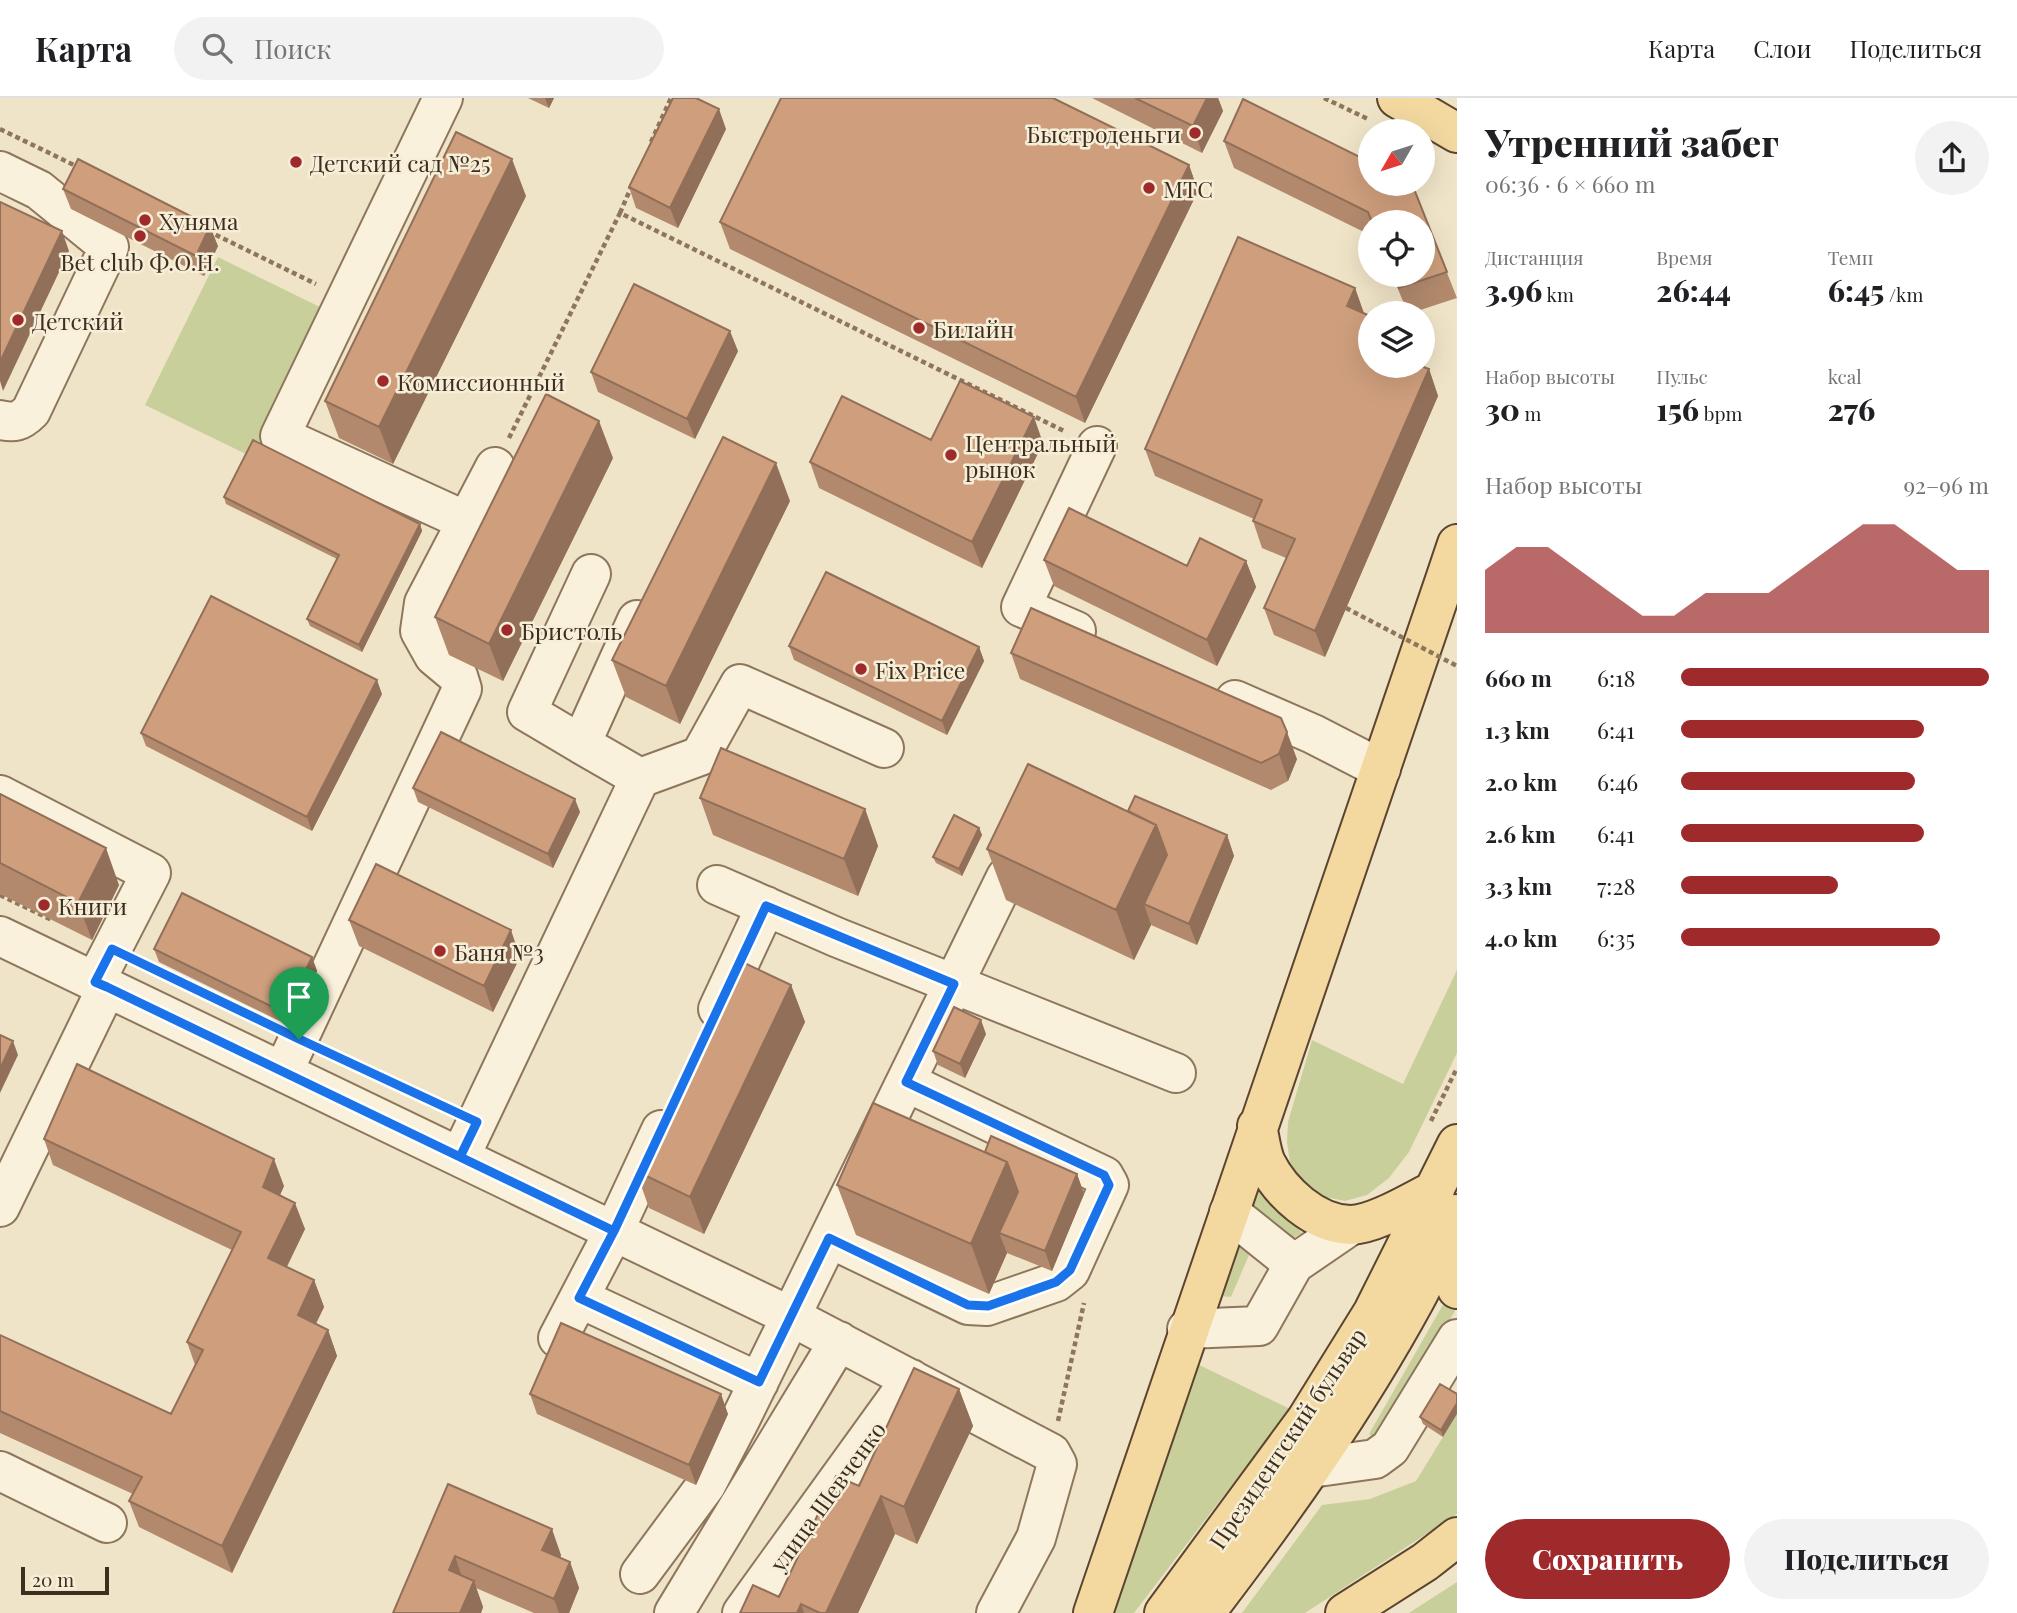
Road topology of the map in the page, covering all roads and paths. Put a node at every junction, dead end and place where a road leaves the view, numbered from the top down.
1 (443, 98) edge
2 (671, 98) edge
3 (1324, 98) edge
4 (1389, 112) edge
5 (0, 129) edge
6 (1457, 133) edge
7 (651, 144) edge
8 (86, 171) edge
9 (0, 172) edge
10 (635, 179) edge
11 (620, 213) junction
12 (197, 225) edge
13 (345, 298) junction
14 (0, 420) edge
15 (1097, 446) joint
16 (495, 467) joint
17 (466, 521) junction
18 (1457, 544) edge
19 (592, 574) dead end
20 (653, 583) edge
21 (1346, 608) dead end
22 (1110, 646) edge
23 (1457, 666) edge
24 (1199, 684) edge
25 (581, 744) junction
26 (884, 748) dead end
27 (1381, 769) junction
28 (640, 778) junction
29 (0, 795) edge
30 (1006, 877) edge
31 (717, 885) dead end
32 (0, 895) edge
33 (766, 906) junction
34 (62, 925) edge
35 (0, 936) edge
36 (105, 972) junction
37 (954, 984) junction
38 (702, 1044) edge
39 (291, 1055) junction
40 (1176, 1073) dead end
41 (906, 1082) junction
42 (678, 1094) edge
43 (477, 1122) junction
44 (1257, 1126) junction
45 (1457, 1144) edge
46 (460, 1157) junction
47 (0, 1207) edge
48 (1448, 1210) edge
49 (1229, 1212) junction
50 (1351, 1225) junction
51 (614, 1231) junction
52 (829, 1238) junction
53 (1293, 1264) junction
54 (1070, 1270) junction
55 (1457, 1289) edge
56 (579, 1298) junction
57 (790, 1317) junction
58 (1187, 1329) junction
59 (558, 1338) edge
60 (1457, 1339) edge
61 (839, 1341) junction
62 (911, 1379) junction
63 (759, 1382) junction
64 (1051, 1452) junction
65 (1311, 1468) junction
66 (0, 1471) edge
67 (107, 1522) dead end
68 (1457, 1537) edge
69 (640, 1574) dead end
70 (674, 1613) edge
71 (742, 1613) edge
72 (996, 1613) edge
73 (1093, 1613) edge
74 (1164, 1613) edge
75 (1205, 1613) edge
76 (1345, 1613) edge

1 - 13 street
2 - 7 path
3 - 4 path
4 - 6 main road
5 - 8 path
9 - 14 street
10 - 11 path
11 - 15 path
11 - 16 path
12 - 13 path
13 - 17 street
15 - 22 street
16 - 17 street
17 - 39 street
18 - 27 main road
19 - 25 street
20 - 25 street
21 - 23 path, bridge
24 - 27 street
25 - 28 street
26 - 28 street
27 - 44 main road
28 - 43 street
29 - 36 street
30 - 37 street
31 - 33 street
32 - 34 path
33 - 37 street
33 - 38 street
35 - 36 street
36 - 39 street
36 - 39 path
36 - 47 street
37 - 40 street
37 - 41 street
39 - 43 path
39 - 46 street
41 - 52 street
41 - 54 street
42 - 51 street
43 - 46 street
44 - 49 main road
44 - 50 main road
45 - 48 main road, Президентский бульвар
46 - 51 street
48 - 50 main road
48 - 55 main road
48 - 65 main road, Президентский бульвар
48 - 74 main road, Президентский бульвар
49 - 53 street
49 - 58 main road
50 - 53 street
51 - 56 street
51 - 57 street
52 - 54 street
52 - 57 street
53 - 58 street
54 - 64 path
56 - 59 street
56 - 63 street
57 - 61 street
57 - 63 street
58 - 73 main road
60 - 65 street
61 - 62 street
61 - 70 street
62 - 64 street
62 - 71 street, улица Шевченко
63 - 69 street
64 - 72 street
65 - 75 main road, Президентский бульвар
66 - 67 street
68 - 76 main road

